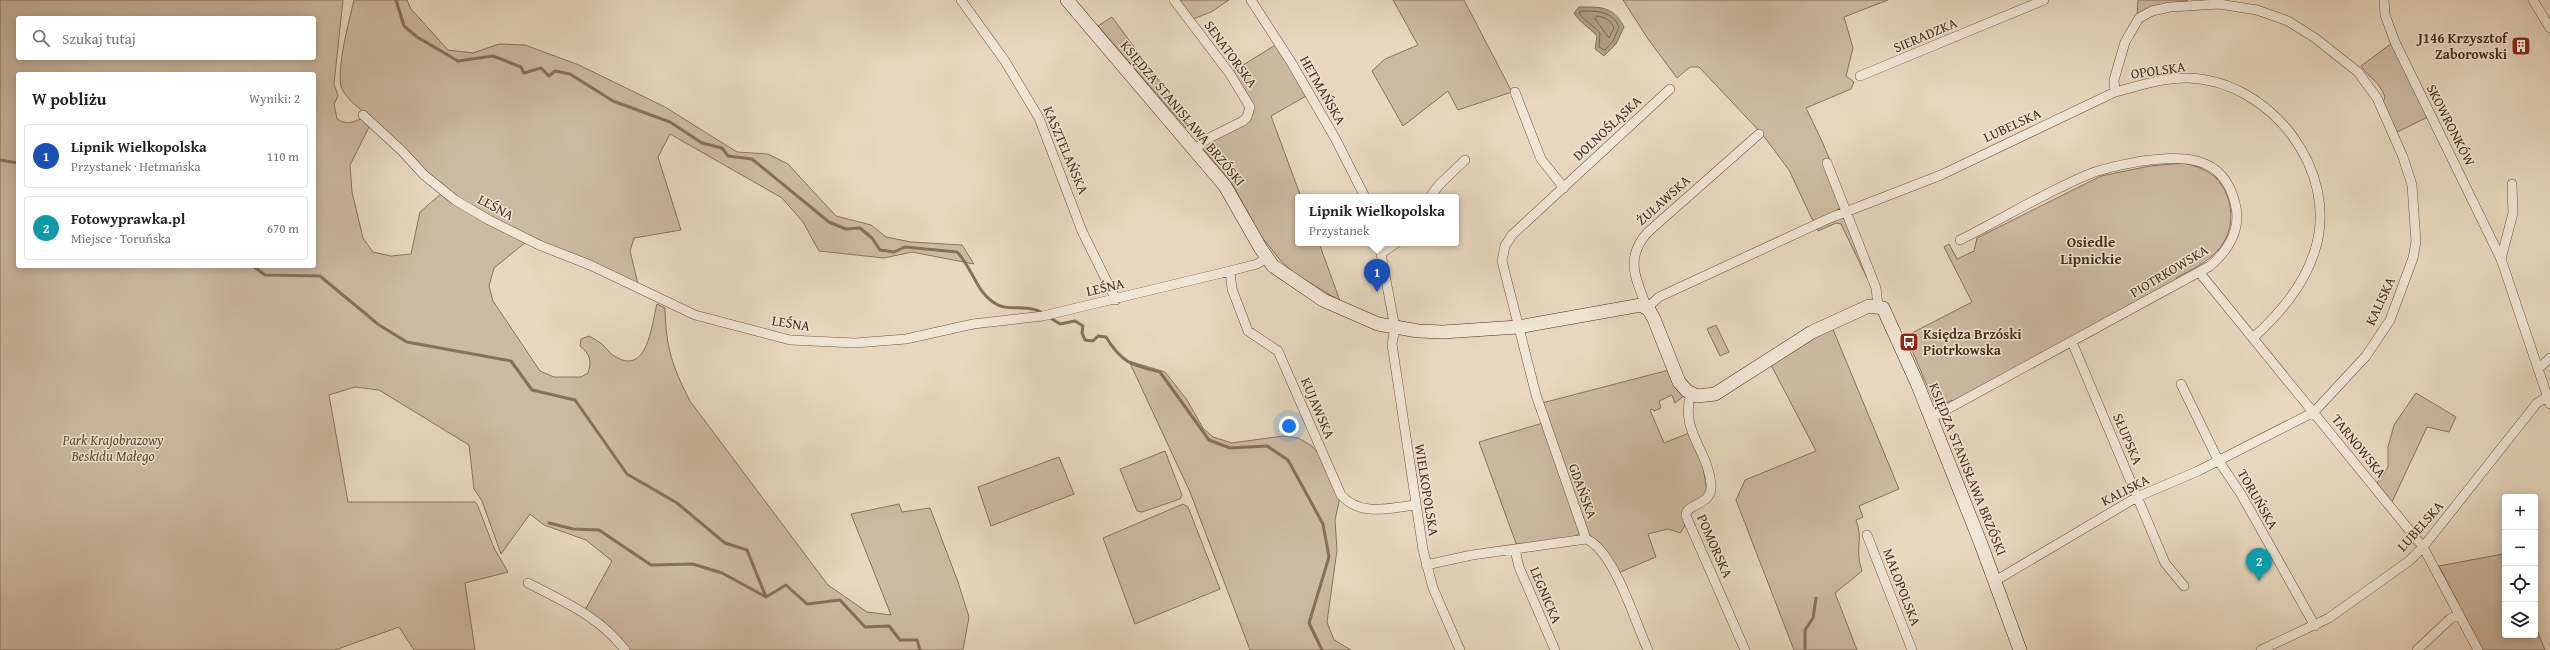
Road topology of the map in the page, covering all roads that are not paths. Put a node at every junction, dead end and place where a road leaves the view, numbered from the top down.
1 (961, 0) edge
2 (1067, 0) edge
3 (1174, 0) edge
4 (1251, 0) edge
5 (2044, 0) edge
6 (2384, 0) edge
7 (2533, 0) edge
8 (2550, 28) edge
9 (1860, 76) dead end
10 (1670, 88) dead end
11 (1515, 92) dead end
12 (2115, 92) junction
13 (363, 115) dead end
14 (1759, 134) dead end
15 (1196, 149) junction
16 (1465, 160) dead end
17 (1827, 163) dead end
18 (2512, 184) dead end
19 (1564, 188) junction
20 (1363, 194) edge
21 (1432, 194) edge
22 (1846, 212) junction
23 (1960, 240) dead end
24 (1380, 246) edge
25 (1392, 246) edge
26 (1382, 254) junction
27 (1267, 258) junction
28 (2501, 259) junction
29 (1230, 271) junction
30 (2200, 272) junction
31 (1116, 300) junction
32 (1878, 306) junction
33 (1647, 308) junction
34 (1518, 327) junction
35 (1395, 328) junction
36 (2253, 338) junction
37 (2072, 342) junction
38 (2550, 358) edge
39 (2538, 368) junction
40 (2181, 384) dead end
41 (1691, 394) junction
42 (2548, 401) edge
43 (2314, 412) junction
44 (1931, 418) junction
45 (2218, 460) junction
46 (2138, 497) junction
47 (1415, 505) junction
48 (1867, 535) dead end
49 (1586, 538) junction
50 (2423, 547) junction
51 (1515, 550) junction
52 (1426, 566) junction
53 (1995, 581) junction
54 (528, 583) dead end
55 (2184, 586) dead end
56 (2459, 614) junction
57 (2315, 626) junction
58 (625, 650) edge
59 (1460, 650) edge
60 (1555, 650) edge
61 (1648, 650) edge
62 (1745, 650) edge
63 (1912, 650) edge
64 (2020, 650) edge
65 (2261, 650) edge
66 (2417, 650) edge
67 (2478, 650) edge

1 - 31 street, KASZTELAŃSKA
2 - 15 street, KSIĘDZA STANISŁAWA BRZÓSKI
3 - 15 street, SENATORSKA
4 - 20 street, HETMAŃSKA
5 - 9 street, SIERADZKA
6 - 28 street, SKOWRONKÓW
7 - 8 street
10 - 19 street, DOLNOŚLĄSKA
11 - 19 street
12 - 22 street, LUBELSKA
12 - 36 street, OPOLSKA
12 - 43 street, KALISKA
13 - 31 street, LEŚNA
14 - 33 street, ŻUŁAWSKA
15 - 27 street, KSIĘDZA STANISŁAWA BRZÓSKI
16 - 21 street
17 - 22 street
18 - 28 street
19 - 34 street, DOLNOŚLĄSKA
22 - 32 street
22 - 33 street
23 - 30 street, PIOTRKOWSKA
24 - 26 street
25 - 26 street
26 - 35 street
27 - 29 street, LEŚNA
27 - 35 street, KSIĘDZA STANISŁAWA BRZÓSKI
28 - 39 street
29 - 31 street, LEŚNA
29 - 47 street, KUJAWSKA
30 - 36 street, TARNOWSKA
30 - 37 street, PIOTRKOWSKA
32 - 41 street
32 - 44 street, KSIĘDZA STANISŁAWA BRZÓSKI
33 - 34 street, KSIĘDZA STANISŁAWA BRZÓSKI
33 - 41 street
34 - 35 street, KSIĘDZA STANISŁAWA BRZÓSKI
34 - 49 street, GDAŃSKA
35 - 47 street, WIELKOPOLSKA
36 - 43 street, TARNOWSKA
37 - 44 street, PIOTRKOWSKA
37 - 46 street, SŁUPSKA
38 - 39 street
39 - 42 street
40 - 45 street, TORUŃSKA
41 - 62 street, POMORSKA
42 - 50 street, LUBELSKA
43 - 45 street, KALISKA
43 - 50 street, TARNOWSKA
44 - 53 street, KSIĘDZA STANISŁAWA BRZÓSKI
45 - 46 street, KALISKA
45 - 57 street, TORUŃSKA
46 - 53 street, KALISKA
46 - 55 street, SŁUPSKA
47 - 52 street, WIELKOPOLSKA
48 - 63 street, MAŁOPOLSKA
49 - 51 street
49 - 61 street, GDAŃSKA
50 - 56 street, TARNOWSKA
50 - 57 street, LUBELSKA
51 - 52 street
51 - 60 street, LEGNICKA
52 - 59 street, WIELKOPOLSKA
53 - 64 street, KSIĘDZA STANISŁAWA BRZÓSKI
54 - 58 street
56 - 66 street
56 - 67 street, TARNOWSKA
57 - 65 street, LUBELSKA

